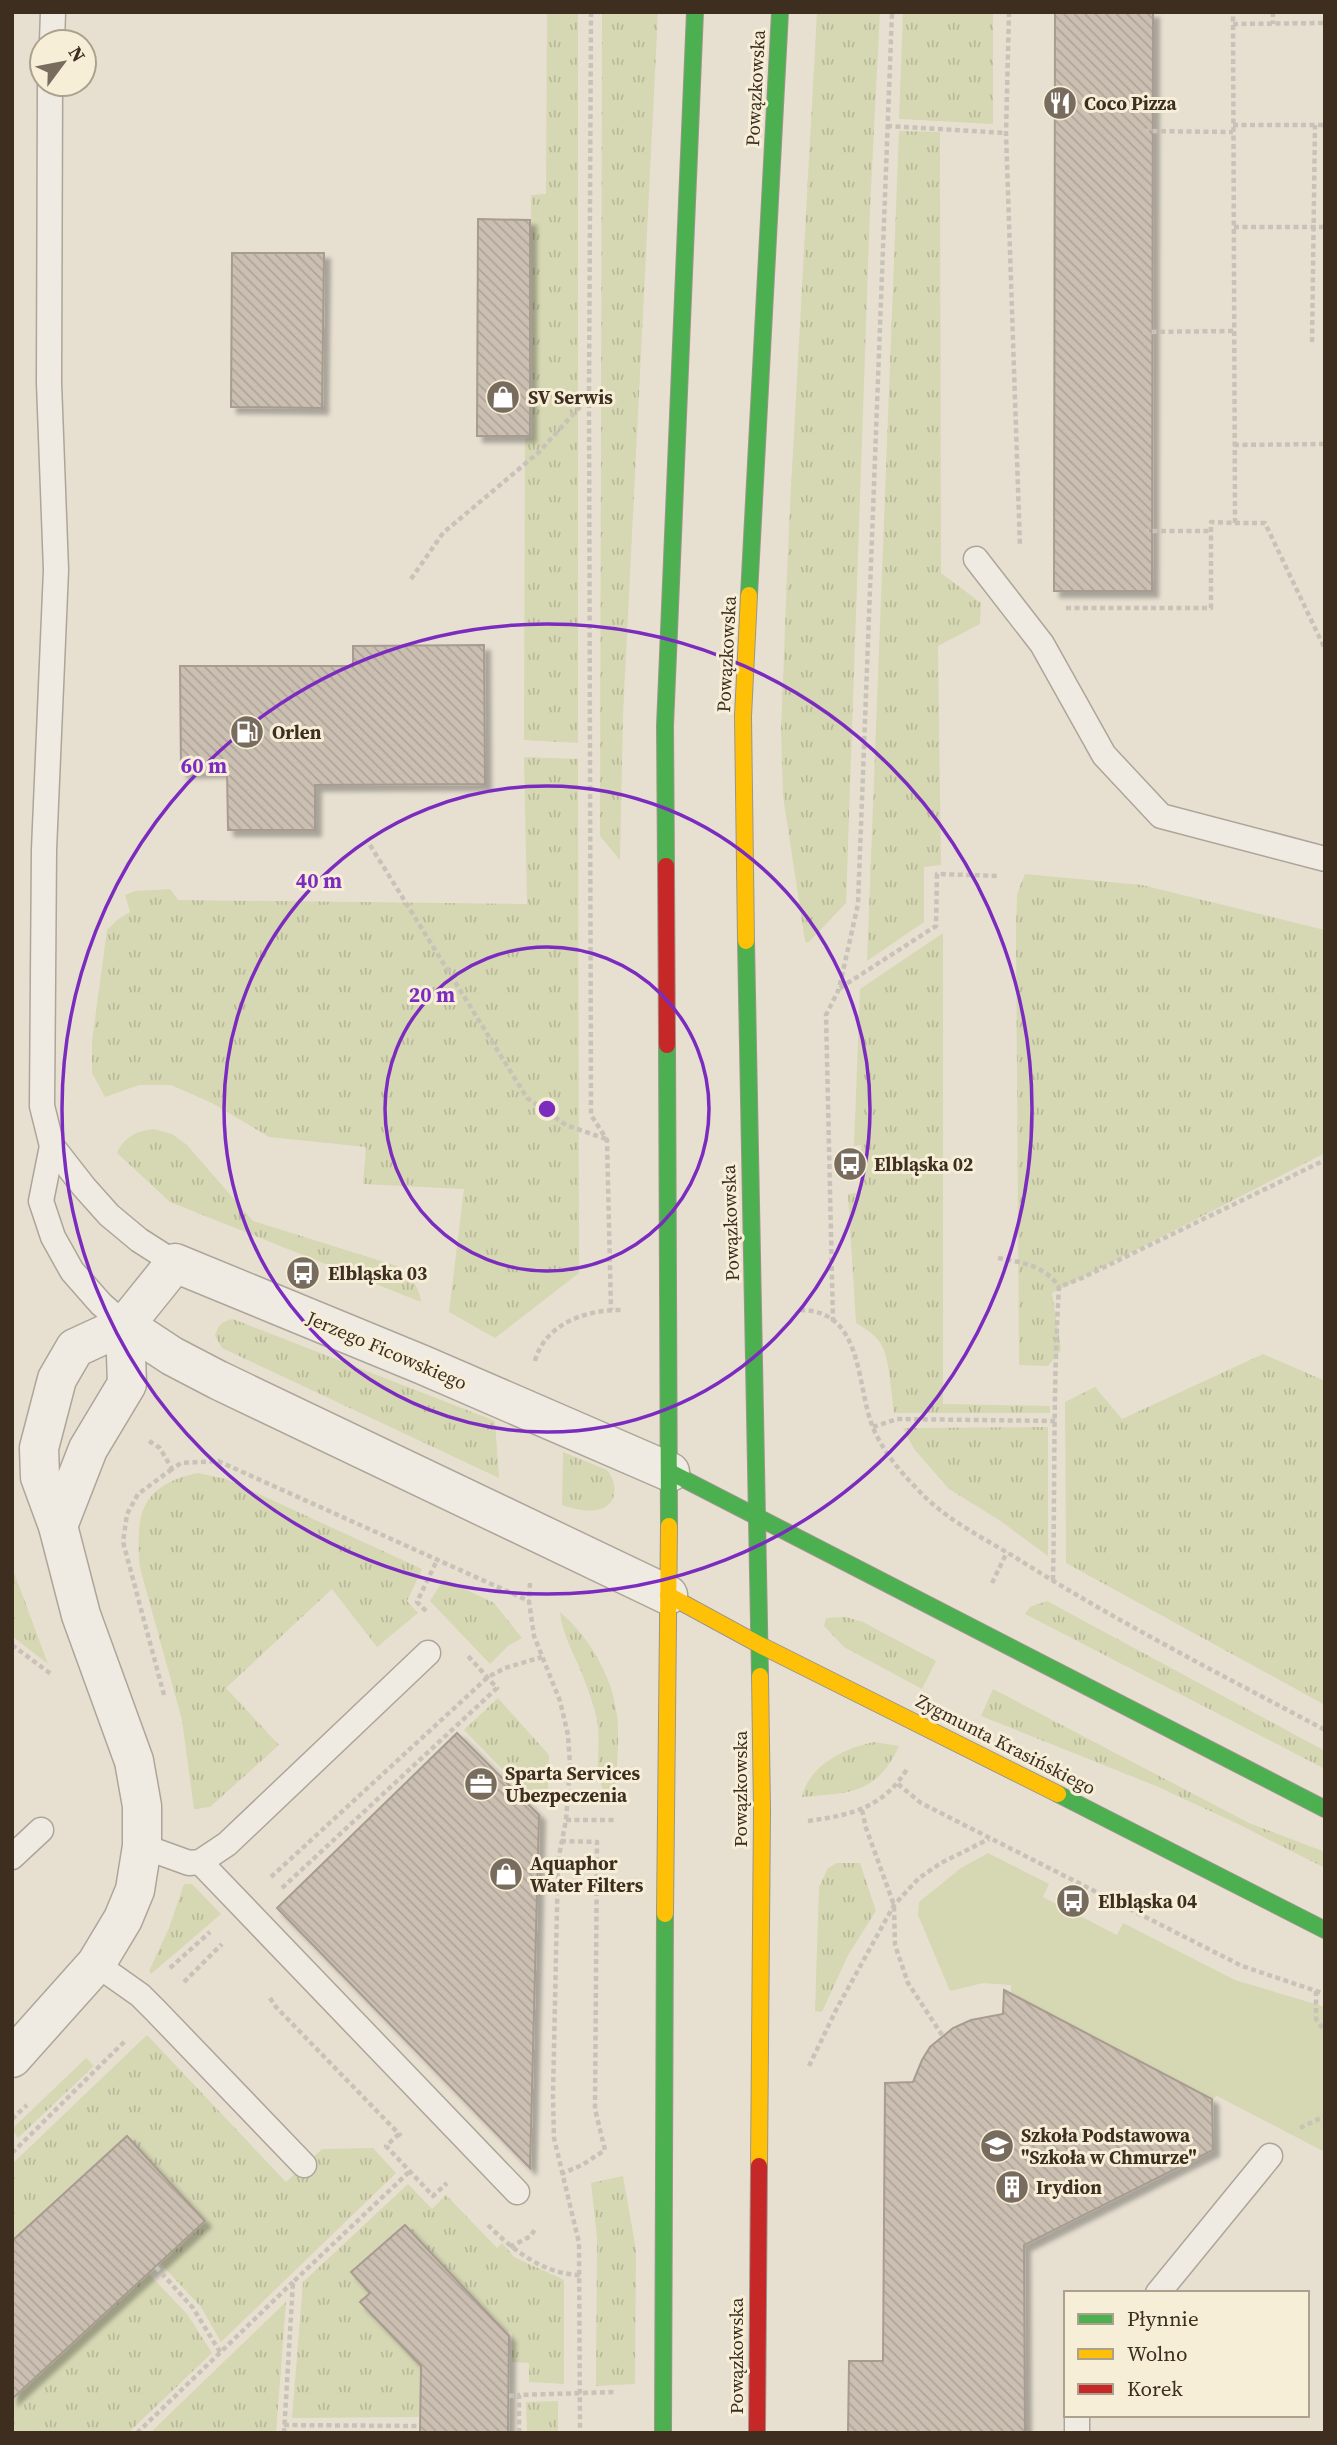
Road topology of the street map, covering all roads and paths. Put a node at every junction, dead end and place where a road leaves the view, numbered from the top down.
1 (591, 12) edge
2 (695, 12) edge
3 (780, 12) edge
4 (892, 12) edge
5 (1009, 12) edge
6 (1233, 12) edge
7 (1273, 12) edge
8 (1325, 23) edge
9 (1233, 24) junction
10 (1273, 24) junction
11 (50, 98) edge
12 (1233, 125) junction
13 (1315, 125) junction
14 (1325, 125) edge
15 (887, 126) junction
16 (1144, 131) dead end
17 (1233, 132) junction
18 (1006, 133) junction
19 (1234, 227) junction
20 (1313, 227) junction
21 (1325, 227) edge
22 (1234, 331) junction
23 (1143, 332) dead end
24 (1312, 342) dead end
25 (589, 397) junction
26 (1325, 444) edge
27 (1234, 445) junction
28 (1235, 523) junction
29 (1144, 531) dead end
30 (1211, 531) junction
31 (976, 559) dead end
32 (1020, 559) dead end
33 (411, 579) dead end
34 (1070, 608) dead end
35 (1325, 649) edge
36 (370, 845) dead end
37 (1325, 859) edge
38 (1000, 876) dead end
39 (839, 989) junction
40 (607, 1140) junction
41 (52, 1146) junction
42 (1325, 1160) edge
43 (998, 1258) dead end
44 (175, 1263) junction
45 (1059, 1287) junction
46 (611, 1310) junction
47 (626, 1310) dead end
48 (807, 1310) dead end
49 (834, 1322) junction
50 (125, 1325) junction
51 (534, 1363) dead end
52 (110, 1413) junction
53 (1056, 1421) junction
54 (873, 1427) junction
55 (172, 1469) junction
56 (670, 1472) junction
57 (757, 1516) junction
58 (58, 1526) junction
59 (1007, 1552) junction
60 (1053, 1581) junction
61 (990, 1585) dead end
62 (530, 1592) dead end
63 (668, 1595) junction
64 (529, 1601) junction
65 (12, 1645) edge
66 (760, 1645) junction
67 (428, 1653) dead end
68 (542, 1657) junction
69 (59, 1681) dead end
70 (497, 1688) dead end
71 (166, 1699) dead end
72 (1325, 1730) edge
73 (911, 1763) dead end
74 (898, 1784) junction
75 (862, 1810) junction
76 (1325, 1810) edge
77 (566, 1820) junction
78 (610, 1820) dead end
79 (801, 1822) dead end
80 (41, 1830) dead end
81 (989, 1838) junction
82 (561, 1841) junction
83 (142, 1846) junction
84 (12, 1857) edge
85 (200, 1862) junction
86 (1261, 1897) junction
87 (894, 1905) junction
88 (246, 1911) junction
89 (1325, 1913) edge
90 (1325, 1930) edge
91 (225, 1941) dead end
92 (96, 1964) junction
93 (1316, 1992) junction
94 (1325, 1994) edge
95 (148, 2003) junction
96 (1325, 2032) edge
97 (942, 2035) dead end
98 (12, 2059) edge
99 (804, 2077) dead end
100 (1325, 2116) edge
101 (399, 2134) dead end
102 (1289, 2134) dead end
103 (12, 2153) edge
104 (1270, 2156) dead end
105 (304, 2165) dead end
106 (410, 2171) junction
107 (560, 2175) junction
108 (447, 2183) dead end
109 (517, 2192) dead end
110 (156, 2267) dead end
111 (293, 2282) junction
112 (1160, 2291) edge
113 (220, 2352) junction
114 (625, 2392) dead end
115 (581, 2393) junction
116 (519, 2395) junction
117 (509, 2396) dead end
118 (284, 2425) junction
119 (420, 2426) dead end
120 (143, 2427) junction
121 (137, 2433) edge
122 (149, 2433) edge
123 (284, 2433) edge
124 (519, 2433) edge
125 (580, 2433) edge
126 (663, 2433) edge
127 (757, 2433) edge

1 - 25 path
2 - 56 main road
3 - 57 main road, Powązkowska
4 - 15 path
5 - 18 path
6 - 9 path
7 - 10 path
8 - 10 path
9 - 10 path
9 - 12 path
11 - 41 lane
12 - 13 path
12 - 17 path
13 - 14 path
13 - 20 path
15 - 18 path
15 - 39 path
16 - 17 path
17 - 19 path
18 - 32 path
19 - 20 path
19 - 22 path
20 - 21 path
20 - 24 path
22 - 23 path
22 - 27 path
25 - 33 path
25 - 40 path
26 - 27 path
27 - 28 path
28 - 30 path
28 - 35 path
29 - 30 path
30 - 34 path
31 - 37 lane
36 - 40 path
38 - 39 path
39 - 49 path
40 - 46 path
41 - 44 lane
41 - 50 lane
42 - 45 path
43 - 45 path
44 - 50 street
44 - 56 street, Jerzego Ficowskiego
45 - 53 path
46 - 47 path
46 - 51 path
48 - 49 path
49 - 54 path
50 - 52 street
50 - 58 street
50 - 63 street
52 - 55 path
52 - 58 street
53 - 54 path
53 - 60 path
54 - 59 path
55 - 64 path
55 - 71 path
56 - 57 main road
56 - 63 main road
57 - 66 main road, Powązkowska
57 - 76 main road
58 - 83 street
59 - 60 path
59 - 61 path
60 - 72 path
62 - 64 path
63 - 66 main road, Zygmunta Krasińskiego
63 - 126 main road
64 - 68 path
65 - 69 path
66 - 86 main road, Zygmunta Krasińskiego
66 - 127 main road, Powązkowska
67 - 85 lane
68 - 77 path
68 - 88 path
70 - 88 path
73 - 74 path
74 - 75 path
74 - 81 path
75 - 79 path
75 - 87 path
77 - 78 path
77 - 82 path
80 - 84 lane
81 - 87 path
81 - 93 path
82 - 107 path
82 - 107 path
83 - 85 lane
83 - 92 street
85 - 88 lane
86 - 89 street
86 - 90 main road, Zygmunta Krasińskiego
87 - 97 path
87 - 99 path
88 - 95 path
88 - 109 lane
91 - 95 path
92 - 95 lane
92 - 98 street
93 - 94 path
93 - 96 path
95 - 103 path
95 - 105 lane
100 - 102 path
101 - 106 path
104 - 112 lane
106 - 108 path
106 - 111 path
107 - 115 path
110 - 113 path
111 - 113 path
111 - 118 path
113 - 120 path
114 - 115 path
115 - 116 path
115 - 125 path
116 - 117 path
116 - 124 path
118 - 119 path
118 - 123 path
120 - 121 path
120 - 122 path

